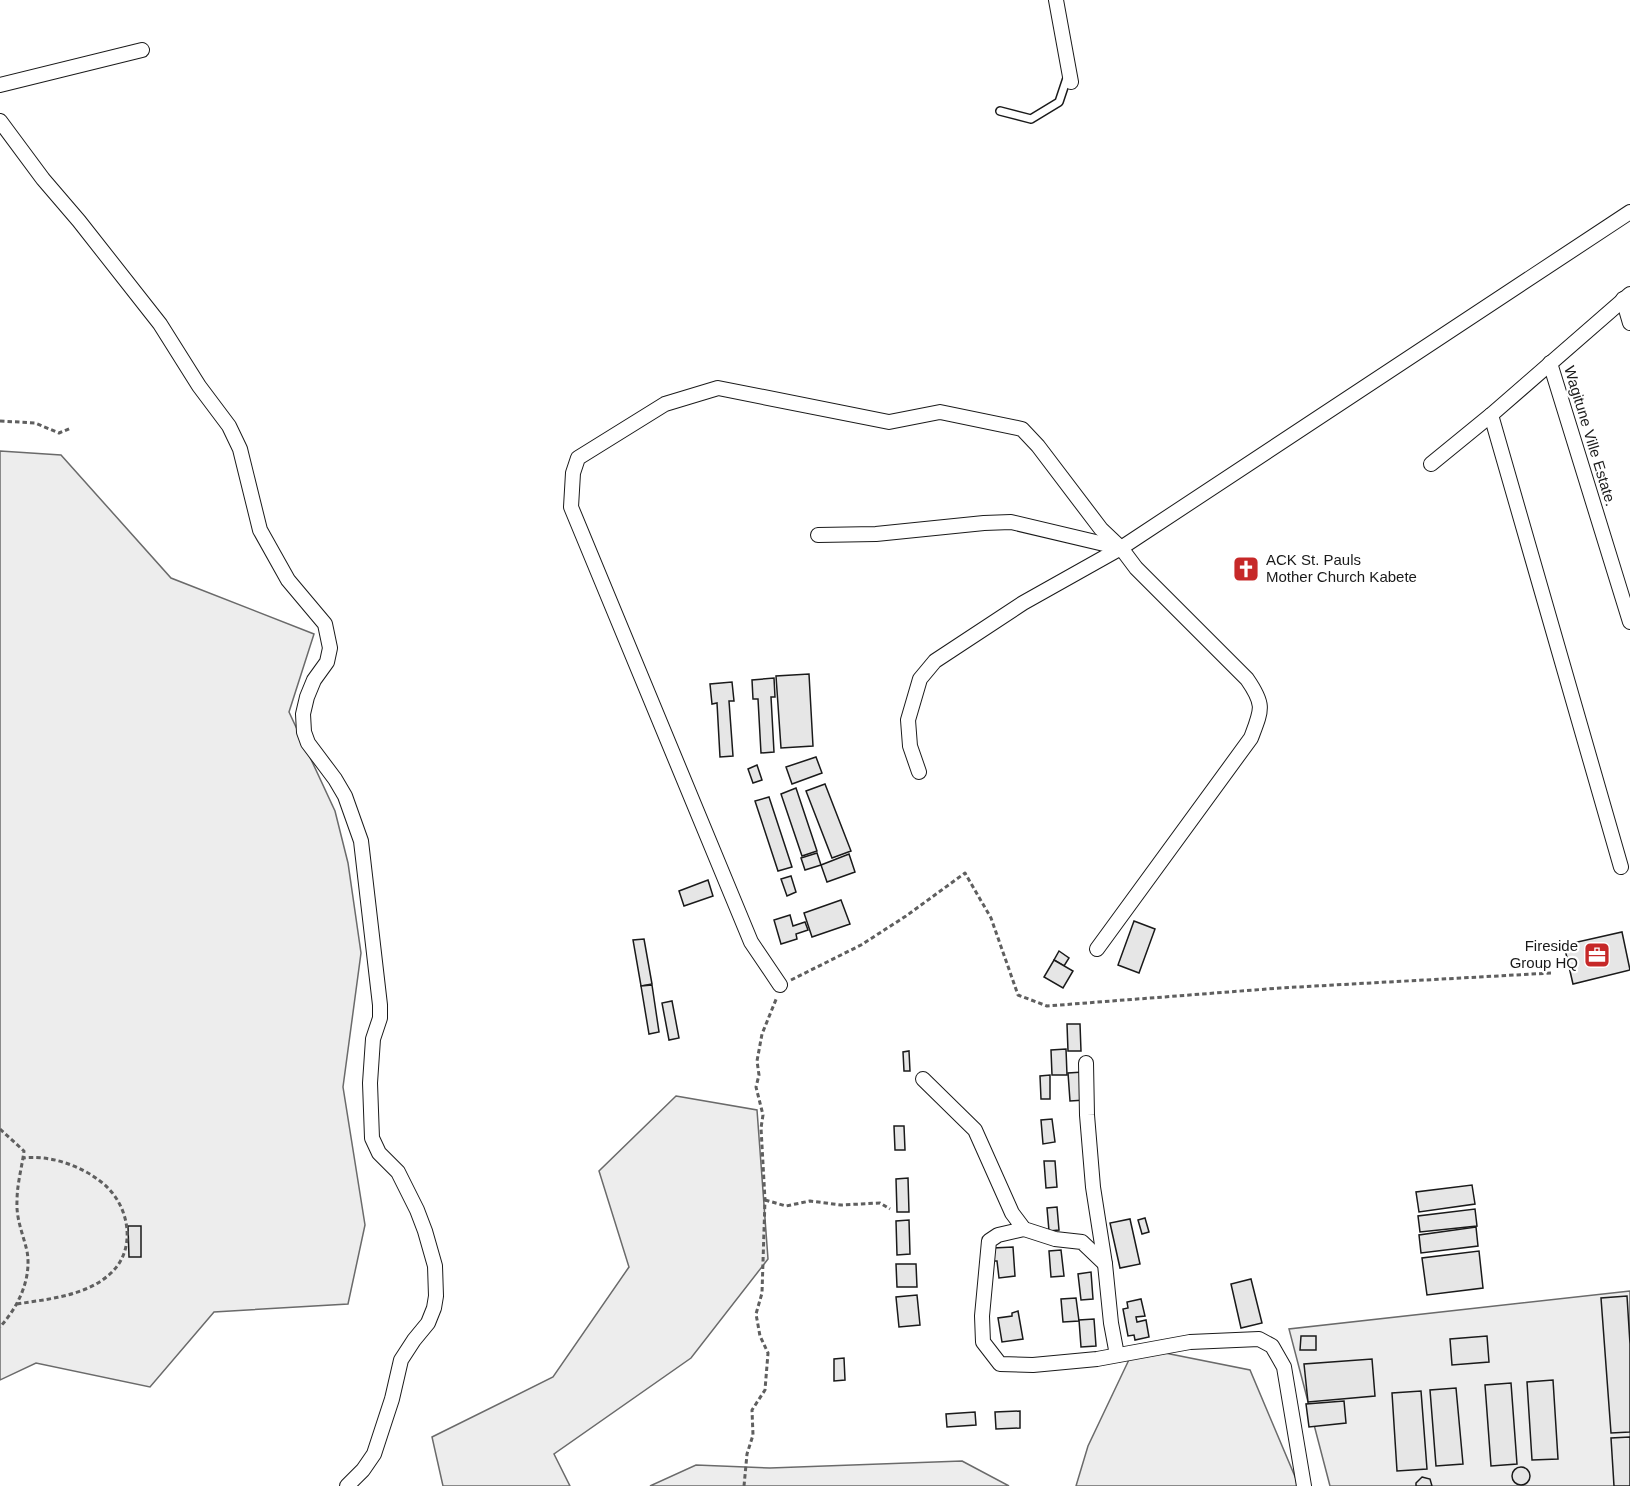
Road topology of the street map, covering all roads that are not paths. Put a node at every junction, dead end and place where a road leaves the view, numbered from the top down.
1 (1056, 0) edge
2 (142, 50) dead end
3 (1070, 77) joint
4 (0, 85) edge
5 (1000, 111) dead end
6 (0, 121) edge
7 (1630, 212) edge
8 (1626, 297) edge
9 (1630, 323) edge
10 (1550, 363) junction
11 (1491, 415) junction
12 (1431, 464) dead end
13 (818, 535) dead end
14 (1121, 548) junction
15 (1630, 622) edge
16 (920, 772) dead end
17 (1621, 867) dead end
18 (1097, 950) dead end
19 (780, 985) road end
20 (1086, 1063) dead end
21 (923, 1079) dead end
22 (1024, 1229) junction
23 (1105, 1264) junction
24 (1117, 1355) junction
25 (347, 1486) edge
26 (1304, 1486) edge

1 - 3 street
2 - 4 street
3 - 5 lane
6 - 25 street
7 - 14 street
8 - 9 street
8 - 10 street
10 - 11 street
10 - 15 street, Wagitune Ville Estate.
11 - 12 street
11 - 17 street
13 - 14 street
14 - 16 street
14 - 18 street
14 - 19 street
20 - 23 street
21 - 22 street
22 - 23 street
22 - 24 street
23 - 24 street
24 - 26 street

